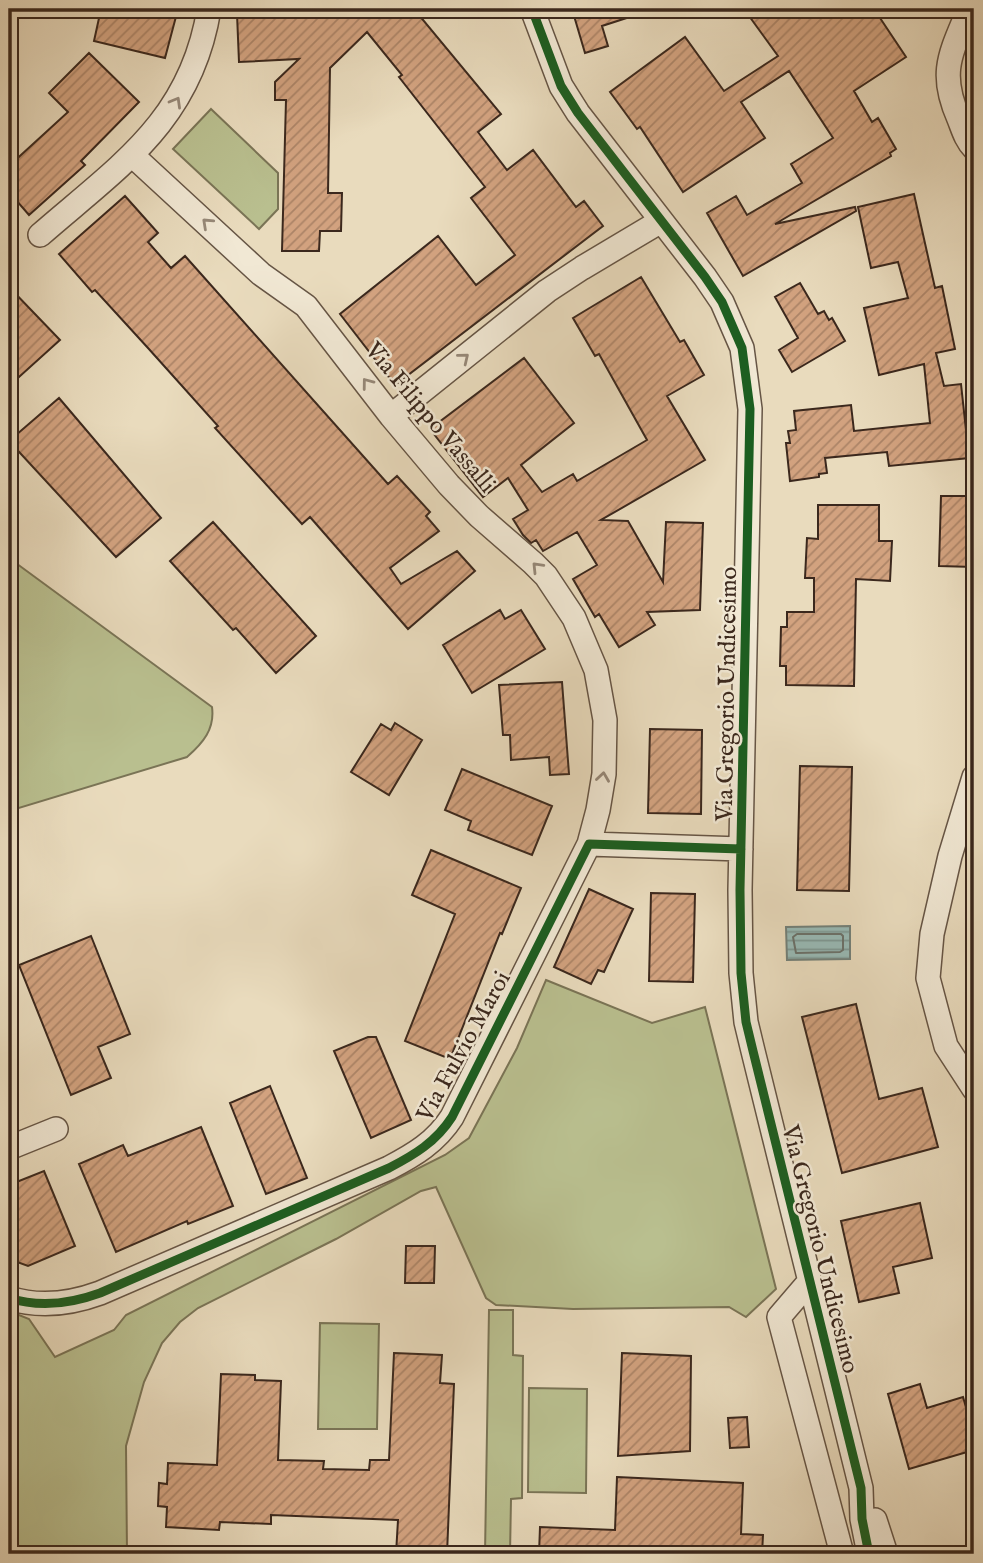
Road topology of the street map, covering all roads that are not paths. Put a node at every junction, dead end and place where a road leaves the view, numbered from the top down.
1 (209, 9) edge
2 (532, 9) edge
3 (970, 9) edge
4 (974, 148) edge
5 (132, 155) junction
6 (662, 221) junction
7 (40, 235) dead end
8 (391, 416) junction
9 (974, 777) edge
10 (589, 844) junction
11 (741, 849) junction
12 (974, 1089) edge
13 (56, 1129) dead end
14 (9, 1148) edge
15 (809, 1282) junction
16 (9, 1298) edge
17 (860, 1488) junction
18 (842, 1554) edge
19 (869, 1554) edge
20 (886, 1554) edge

5 -> 1 street
2 - 6 street, Via Gregorio Undicesimo
3 - 4 street
5 - 7 street
8 -> 5 street, Via Filippo Vassalli
8 -> 6 street
6 - 11 street, Via Gregorio Undicesimo
10 -> 8 street, Via Filippo Vassalli
9 - 12 street
10 - 11 street
10 - 16 street, Via Fulvio Maroi
11 - 15 street, Via Gregorio Undicesimo
13 - 14 street
15 - 17 street, Via Gregorio Undicesimo
15 - 18 street
17 - 19 street, Via Gregorio Undicesimo
17 - 20 street, Via Gregorio Undicesimo

